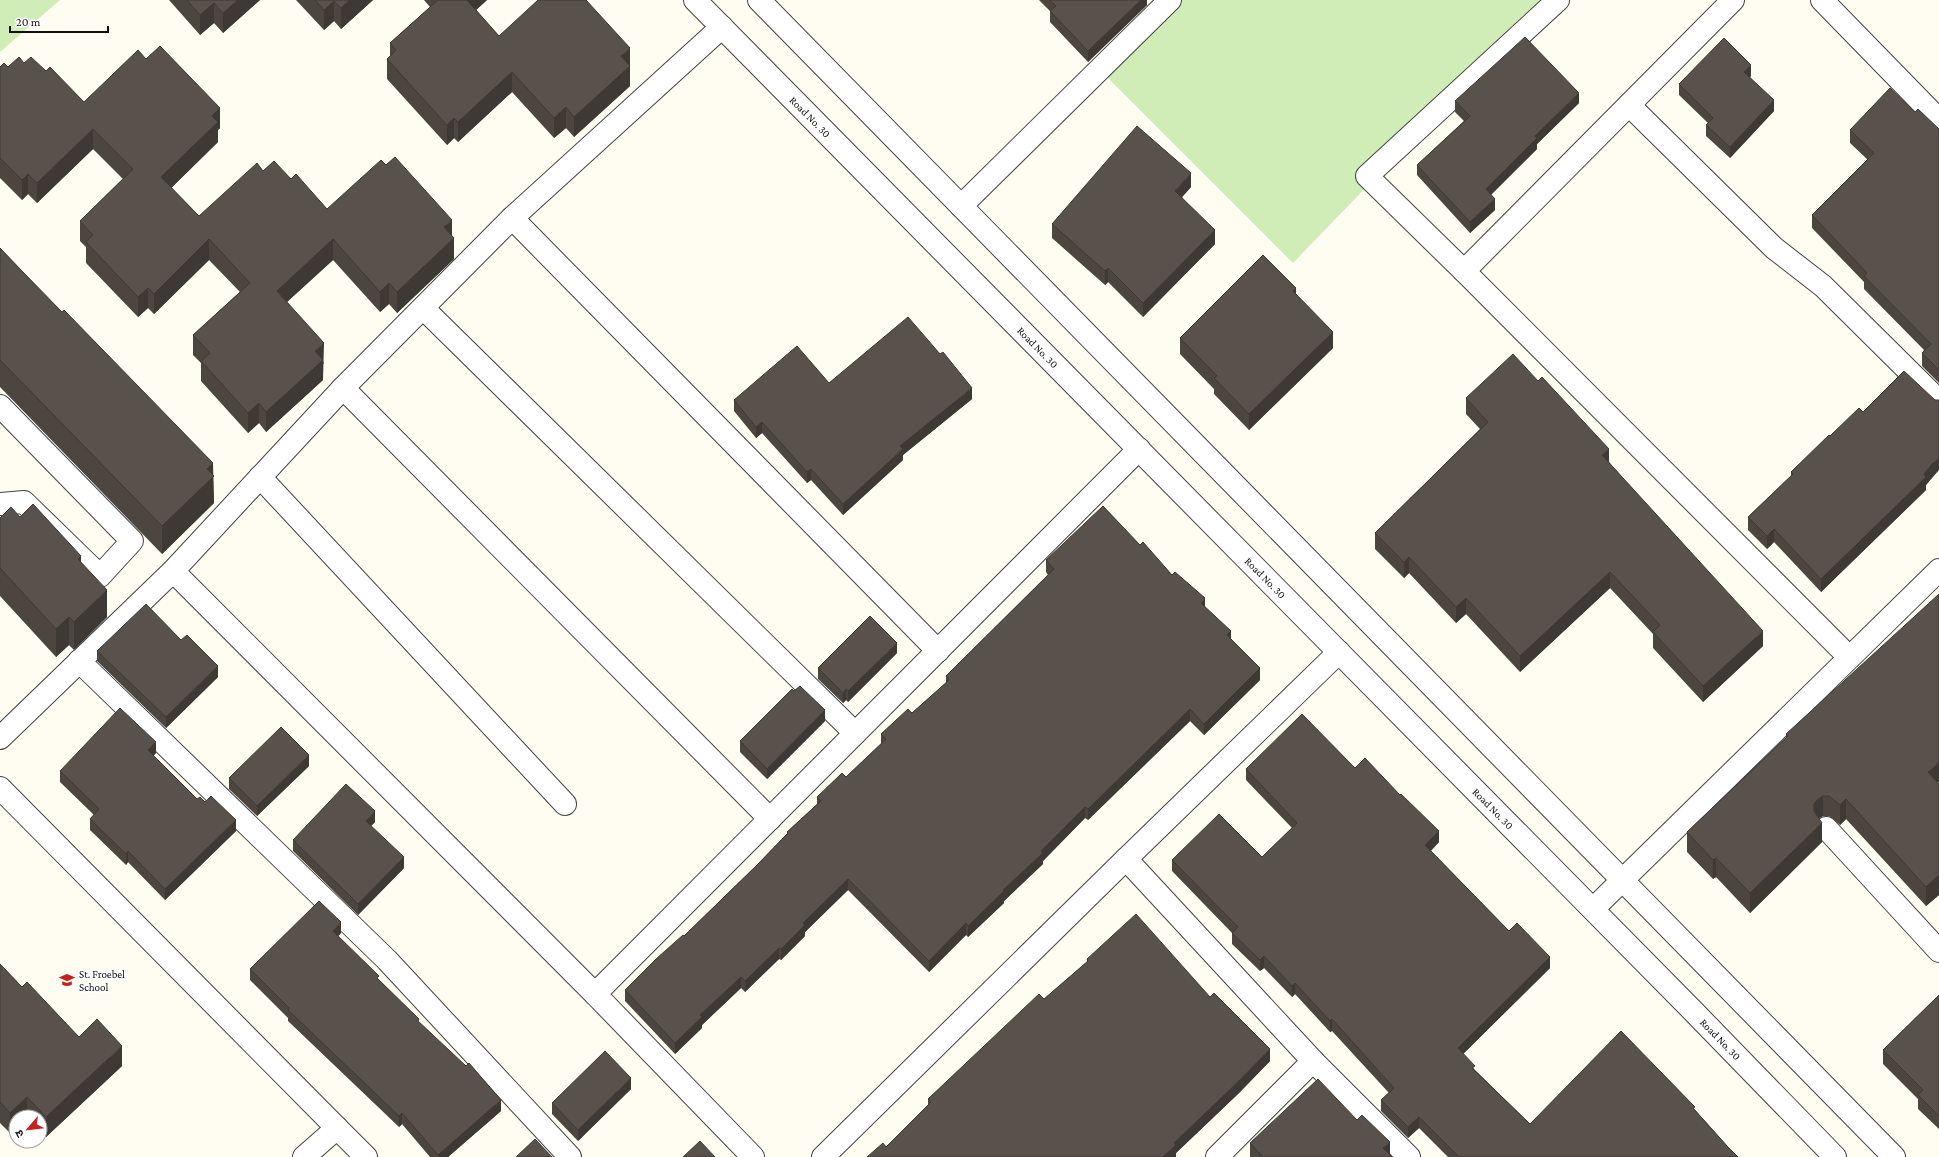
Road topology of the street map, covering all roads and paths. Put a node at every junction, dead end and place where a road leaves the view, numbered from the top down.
1 (695, 0) edge
2 (759, 0) edge
3 (1170, 0) edge
4 (1558, 0) edge
5 (1733, 0) edge
6 (1822, 0) edge
7 (722, 28) junction
8 (1629, 105) junction
9 (1939, 120) edge
10 (961, 206) junction
11 (512, 218) junction
12 (1464, 271) junction
13 (423, 308) junction
14 (343, 388) junction
15 (1939, 401) edge
16 (0, 406) edge
17 (1139, 449) junction
18 (260, 477) junction
19 (0, 504) edge
20 (1939, 570) edge
21 (173, 571) junction
22 (938, 651) junction
23 (1339, 652) junction
24 (1850, 658) junction
25 (79, 662) junction
26 (855, 733) junction
27 (0, 738) edge
28 (0, 788) edge
29 (565, 804) dead end
30 (770, 819) junction
31 (1826, 828) dead end
32 (1126, 859) junction
33 (1622, 880) junction
34 (1593, 909) junction
35 (1939, 951) edge
36 (595, 994) junction
37 (1313, 1061) junction
38 (337, 1128) junction
39 (304, 1157) edge
40 (366, 1157) edge
41 (570, 1157) edge
42 (753, 1157) edge
43 (822, 1157) edge
44 (1217, 1157) edge
45 (1409, 1157) edge
46 (1834, 1157) edge
47 (1894, 1157) edge

1 - 7 street, Road No. 30
2 - 10 street
3 - 10 street
4 - 12 street
5 - 8 street
6 - 9 street
7 - 11 street
7 - 17 street, Road No. 30
8 - 12 street
8 - 15 street
10 - 33 street
11 - 13 street
11 - 22 street
12 - 24 street
13 - 14 street
13 - 26 street
14 - 18 street
14 - 30 street
16 - 19 street
17 - 22 street
17 - 23 street, Road No. 30
18 - 21 street
18 - 29 street
20 - 24 street
21 - 25 street
21 - 36 street
22 - 26 street
23 - 32 street
23 - 34 street, Road No. 30
24 - 33 street
25 - 27 street
25 - 41 street
26 - 30 street
28 - 38 street
30 - 36 street
31 - 35 street
32 - 37 street
32 - 43 street
33 - 34 street
33 - 47 street
34 - 46 street, Road No. 30
36 - 42 street
37 - 44 street
37 - 45 street
38 - 39 street
38 - 40 street

